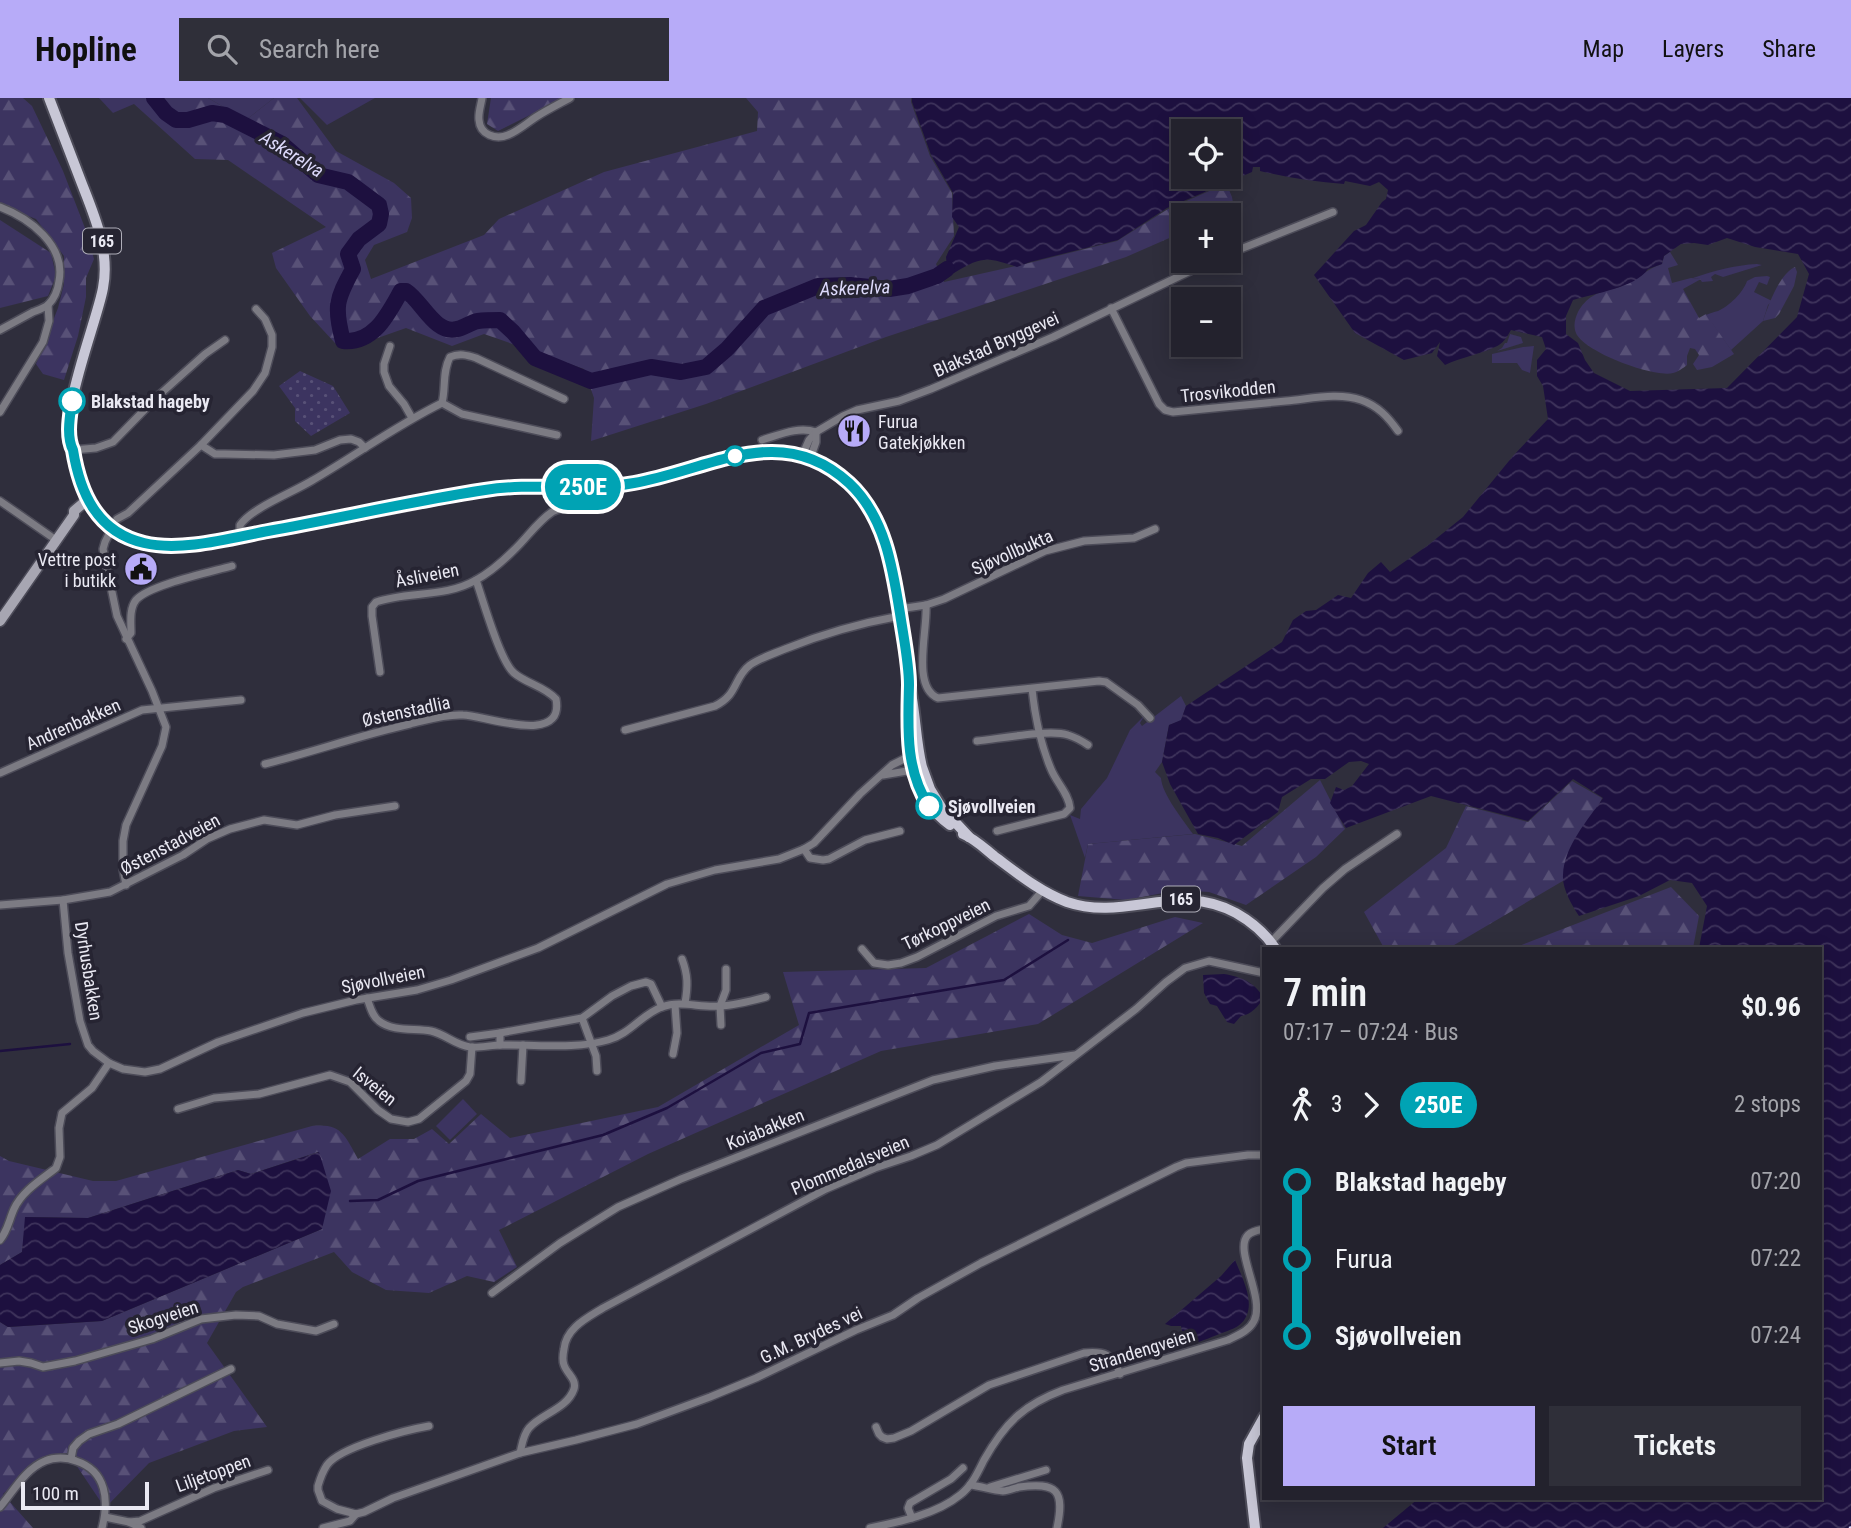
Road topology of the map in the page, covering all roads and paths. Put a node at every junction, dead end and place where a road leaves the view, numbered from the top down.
1 (49, 98) edge
2 (482, 98) edge
3 (570, 98) edge
4 (0, 207) edge
5 (1333, 212) dead end
6 (1241, 249) edge
7 (1185, 273) edge
8 (48, 305) junction
9 (1111, 308) junction
10 (256, 309) dead end
11 (0, 330) edge
12 (225, 340) dead end
13 (390, 346) dead end
14 (564, 399) dead end
15 (442, 403) junction
16 (0, 412) edge
17 (412, 418) junction
18 (1398, 431) dead end
19 (816, 432) junction
20 (557, 435) dead end
21 (762, 440) dead end
22 (201, 445) junction
23 (365, 448) junction
24 (73, 450) junction
25 (806, 458) junction
26 (598, 487) junction
27 (0, 501) edge
28 (89, 503) junction
29 (114, 524) junction
30 (1155, 529) dead end
31 (240, 536) junction
32 (56, 540) junction
33 (232, 566) dead end
34 (476, 580) junction
35 (926, 606) junction
36 (900, 612) junction
37 (0, 621) edge
38 (126, 639) junction
39 (380, 672) dead end
40 (1032, 689) junction
41 (241, 700) dead end
42 (159, 707) junction
43 (1150, 719) dead end
44 (625, 730) dead end
45 (1038, 734) junction
46 (977, 741) dead end
47 (1088, 745) dead end
48 (915, 763) junction
49 (265, 764) dead end
50 (0, 773) edge
51 (883, 775) junction
52 (395, 806) dead end
53 (900, 831) dead end
54 (997, 831) dead end
55 (1397, 834) dead end
56 (804, 849) junction
57 (126, 885) junction
58 (1043, 890) junction
59 (63, 900) junction
60 (0, 905) edge
61 (1273, 945) edge
62 (862, 949) dead end
63 (682, 959) dead end
64 (726, 969) dead end
65 (1262, 973) edge
66 (766, 997) dead end
67 (368, 998) junction
68 (685, 1003) junction
69 (675, 1005) junction
70 (720, 1006) junction
71 (662, 1007) junction
72 (582, 1018) junction
73 (721, 1025) dead end
74 (533, 1028) junction
75 (500, 1033) junction
76 (470, 1037) dead end
77 (592, 1044) junction
78 (88, 1045) joint
79 (500, 1045) junction
80 (523, 1045) junction
81 (533, 1045) junction
82 (472, 1047) junction
83 (674, 1054) dead end
84 (1076, 1055) junction
85 (109, 1063) junction
86 (597, 1072) dead end
87 (521, 1081) dead end
88 (178, 1109) dead end
89 (1262, 1155) edge
90 (1262, 1230) edge
91 (0, 1240) edge
92 (492, 1293) dead end
93 (334, 1324) dead end
94 (0, 1363) edge
95 (231, 1369) dead end
96 (1119, 1374) junction
97 (1262, 1420) edge
98 (429, 1426) dead end
99 (876, 1427) dead end
100 (520, 1453) junction
101 (71, 1459) junction
102 (963, 1468) dead end
103 (268, 1469) dead end
104 (1046, 1470) dead end
105 (970, 1485) junction
106 (988, 1487) junction
107 (0, 1507) edge
108 (356, 1514) junction
109 (105, 1517) junction
110 (912, 1518) junction
111 (129, 1522) junction
112 (102, 1528) edge
113 (141, 1528) edge
114 (323, 1528) edge
115 (870, 1528) edge
116 (1057, 1528) edge
117 (1255, 1528) edge

1 - 24 main road, 165
2 - 3 street
4 - 8 street
5 - 6 street
7 - 9 street, Blakstad Bryggevei
8 - 11 street
8 - 16 street
9 - 18 street, Trosvikodden
9 - 19 street, Blakstad Bryggevei
10 - 22 street
12 - 24 street
13 - 17 street
14 - 15 street
15 - 17 street
15 - 20 street
17 - 23 street
19 - 21 street
19 - 25 street
22 - 23 street
22 - 29 street
23 - 31 street
24 - 28 main road, 165
25 - 26 main road, 165
25 - 36 main road, 165
26 - 31 main road, 165
26 - 34 street, Åsliveien
27 - 32 street
28 - 29 main road, 165
28 - 32 street
29 - 31 main road, 165
29 - 38 street
30 - 35 street, Sjøvollbukta
32 - 37 street
33 - 38 street
34 - 39 street, Åsliveien
34 - 49 street, Østenstadlia
35 - 36 street, Sjøvollbukta
35 - 40 street
36 - 44 street
36 - 48 main road, 165
38 - 42 street
40 - 43 street
40 - 45 street
41 - 42 street, Andrenbakken
42 - 50 street, Andrenbakken
42 - 57 street
45 - 46 street
45 - 47 street
45 - 54 street
48 - 51 street
48 - 51 street, Sjøvollveien
48 - 58 main road, 165
51 - 56 street, Sjøvollveien
52 - 57 street, Østenstadveien
53 - 56 street
55 - 61 street
56 - 67 street, Sjøvollveien
57 - 59 street, Østenstadveien
58 - 61 main road, 165
58 - 62 street, Tørkoppveien
59 - 60 street, Østenstadveien
59 - 78 street, Dyrhusbakken
63 - 68 street
64 - 70 street
65 - 84 street, Plommedalsveien
66 - 70 street
67 - 82 street
67 - 85 street, Sjøvollveien
68 - 69 street
68 - 70 street
69 - 71 street
69 - 83 street
70 - 73 street
71 - 72 street
71 - 77 street
72 - 74 street
72 - 77 street
74 - 75 street
74 - 81 street
75 - 76 street
75 - 79 street
77 - 81 street
77 - 86 street
78 - 85 street, Sjøvollveien
79 - 80 street
79 - 82 street
80 - 81 street
80 - 87 street
82 - 88 street, Isveien
84 - 92 street, Koiabakken
84 - 100 street, Plommedalsveien
85 - 91 street
89 - 100 street, G.M. Brydes vei
90 - 96 street, Strandengveien
93 - 94 street, Skogveien
95 - 101 street
96 - 99 street
96 - 105 street, Strandengveien
97 - 117 main road
98 - 108 street
100 - 108 street, G.M. Brydes vei
101 - 107 street
101 - 109 street
102 - 110 street
103 - 111 street, Liljetoppen
104 - 106 street
105 - 106 street
105 - 110 street, Strandengveien
106 - 116 street
108 - 114 street, G.M. Brydes vei
109 - 111 street
109 - 112 street
110 - 115 street, Strandengveien
111 - 113 street

